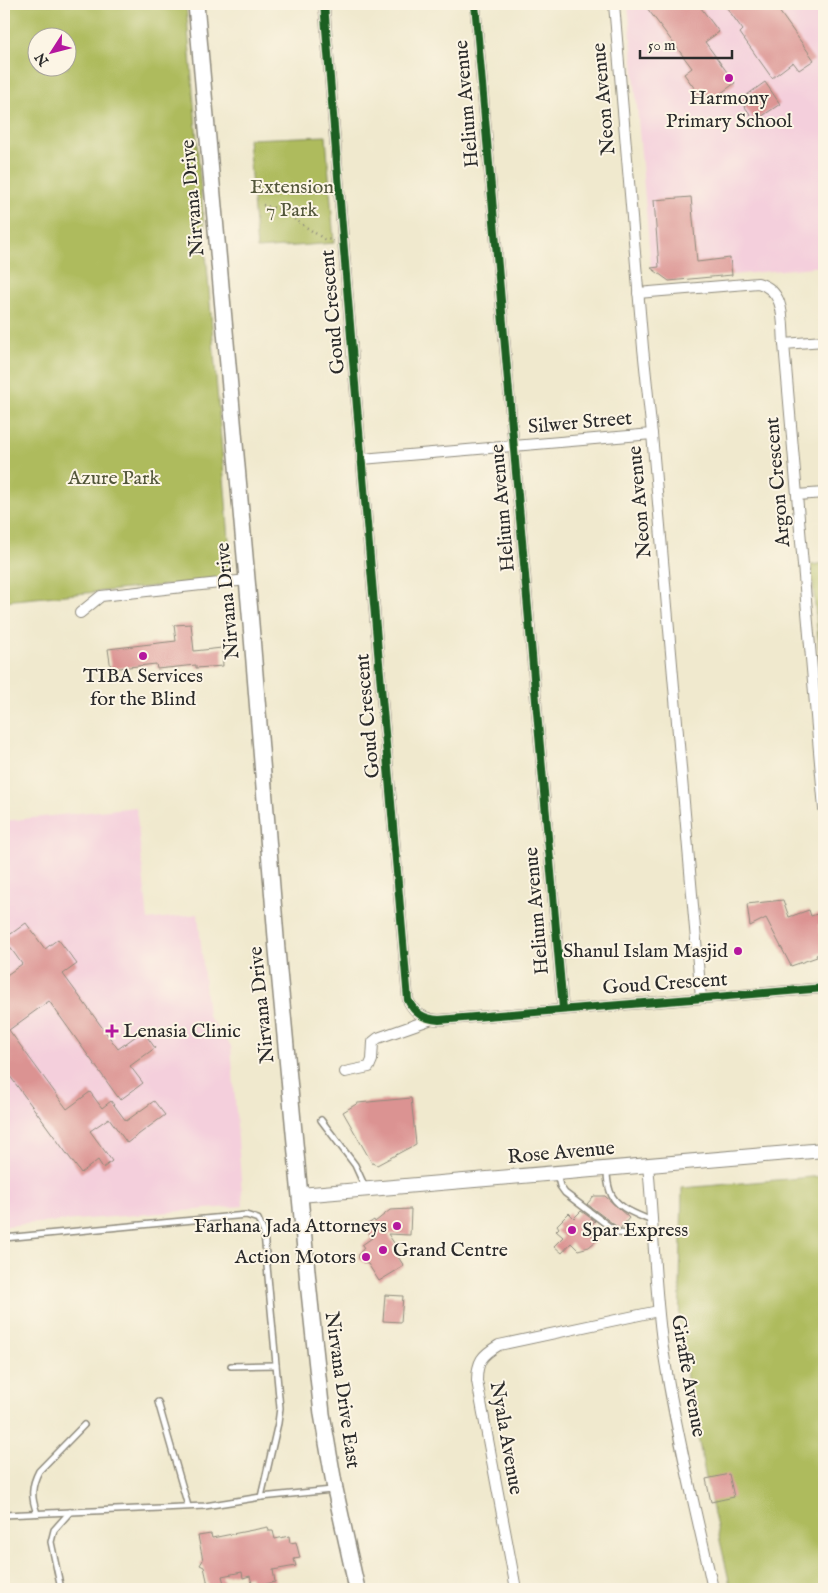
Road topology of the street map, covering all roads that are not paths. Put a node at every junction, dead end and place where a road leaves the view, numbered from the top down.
1 (196, 4) edge
2 (324, 4) edge
3 (475, 4) edge
4 (614, 4) edge
5 (638, 292) junction
6 (824, 340) edge
7 (784, 344) junction
8 (652, 434) junction
9 (514, 446) junction
10 (362, 459) junction
11 (824, 493) edge
12 (797, 495) junction
13 (247, 580) junction
14 (80, 612) dead end
15 (824, 809) edge
16 (824, 988) edge
17 (701, 998) junction
18 (563, 1009) junction
19 (429, 1020) junction
20 (344, 1072) dead end
21 (322, 1120) dead end
22 (824, 1150) edge
23 (648, 1165) junction
24 (606, 1169) junction
25 (556, 1173) junction
26 (366, 1190) junction
27 (300, 1195) junction
28 (653, 1221) junction
29 (653, 1232) junction
30 (4, 1238) edge
31 (658, 1311) junction
32 (276, 1365) junction
33 (231, 1366) dead end
34 (158, 1402) dead end
35 (84, 1425) dead end
36 (335, 1489) junction
37 (261, 1497) junction
38 (188, 1506) junction
39 (70, 1512) junction
40 (37, 1513) junction
41 (4, 1515) edge
42 (61, 1589) edge
43 (356, 1589) edge
44 (516, 1589) edge
45 (713, 1589) edge

1 - 13 main road, Nirvana Drive
2 - 10 street, Goud Crescent
3 - 9 street, Helium Avenue
4 - 5 street, Neon Avenue
5 - 7 street, Argon Crescent
5 - 8 street, Neon Avenue
6 - 7 street
7 - 12 street, Argon Crescent
8 - 9 street, Silwer Street
8 - 17 street, Neon Avenue
9 - 10 street, Silwer Street
9 - 18 street, Helium Avenue
10 - 19 street, Goud Crescent
11 - 12 street
12 - 15 street, Argon Crescent
13 - 14 street
13 - 27 main road, Nirvana Drive
16 - 17 street, Goud Crescent
17 - 18 street, Goud Crescent
18 - 19 street, Goud Crescent
19 - 20 street
21 - 26 lane
22 - 23 street, Rose Avenue
23 - 24 street, Rose Avenue
23 - 28 street, Giraffe Avenue
24 - 25 street, Rose Avenue
24 - 28 lane
25 - 26 street, Rose Avenue
25 - 29 lane
26 - 27 street, Rose Avenue
27 - 36 main road, Nirvana Drive East
28 - 29 street, Giraffe Avenue
29 - 31 street, Giraffe Avenue
30 - 32 lane
31 - 44 street, Nyala Avenue
31 - 45 street, Giraffe Avenue
32 - 33 lane
32 - 37 lane
34 - 38 lane
35 - 40 lane
36 - 37 lane
36 - 43 main road, Nirvana Drive East
37 - 38 lane
38 - 39 lane
39 - 40 lane
39 - 42 lane
40 - 41 lane

